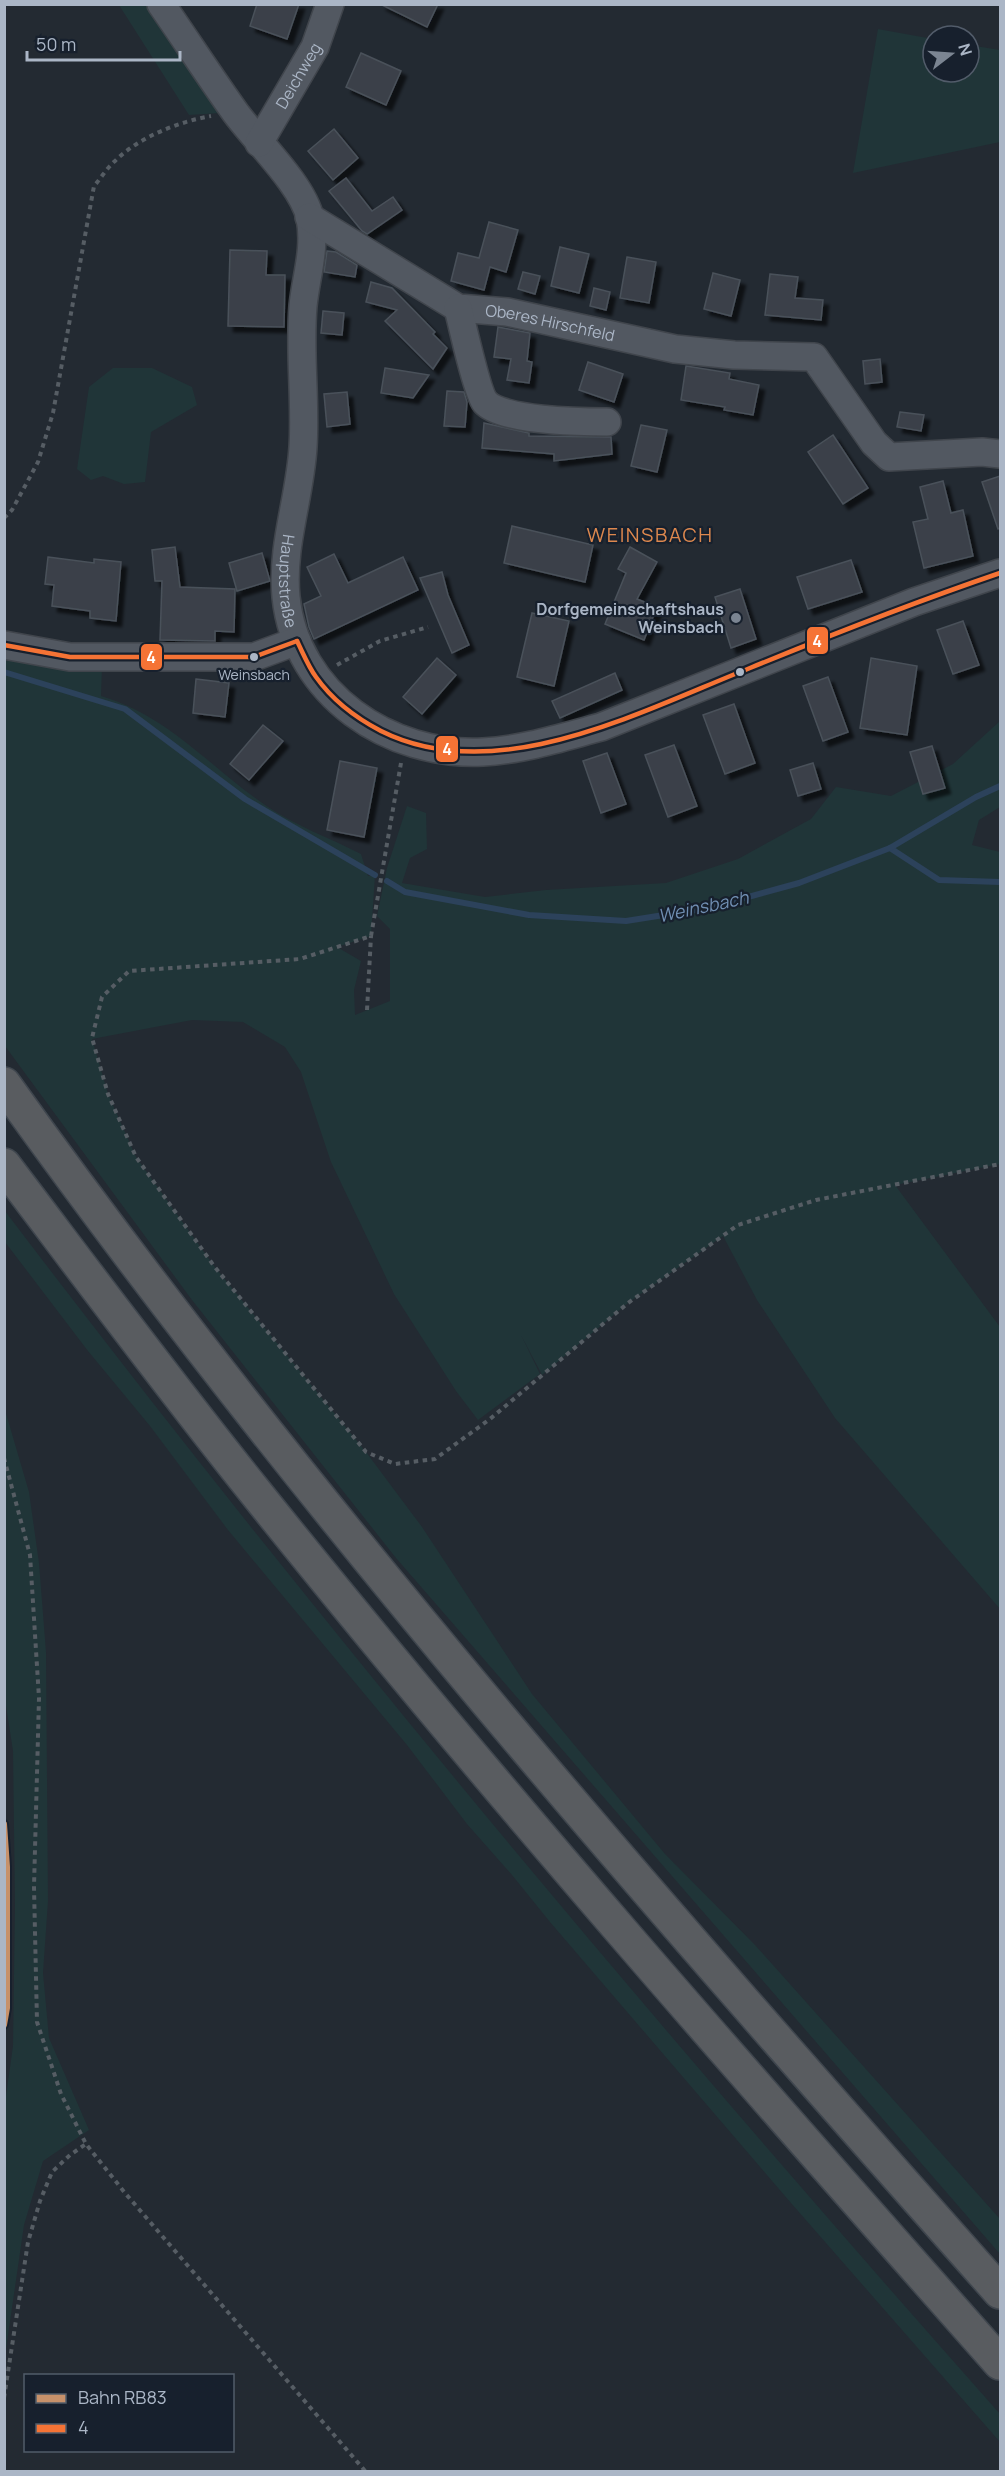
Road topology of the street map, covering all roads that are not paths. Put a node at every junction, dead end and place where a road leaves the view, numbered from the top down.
1 (161, 4) edge
2 (330, 4) edge
3 (259, 143) junction
4 (309, 217) junction
5 (458, 308) junction
6 (607, 422) dead end
7 (1000, 454) edge
8 (1000, 573) edge
9 (297, 641) junction
10 (4, 645) edge
11 (4, 1084) edge
12 (4, 1164) edge
13 (1000, 2292) edge
14 (1000, 2362) edge

1 - 3 street, Hauptstraße
2 - 3 street, Deichweg
3 - 4 street, Hauptstraße
4 - 5 street, Oberes Hirschfeld
4 - 9 street, Hauptstraße
5 - 6 street
5 - 7 street, Oberes Hirschfeld
8 - 9 street, Hauptstraße
9 - 10 street
11 - 13 highway
12 - 14 highway

